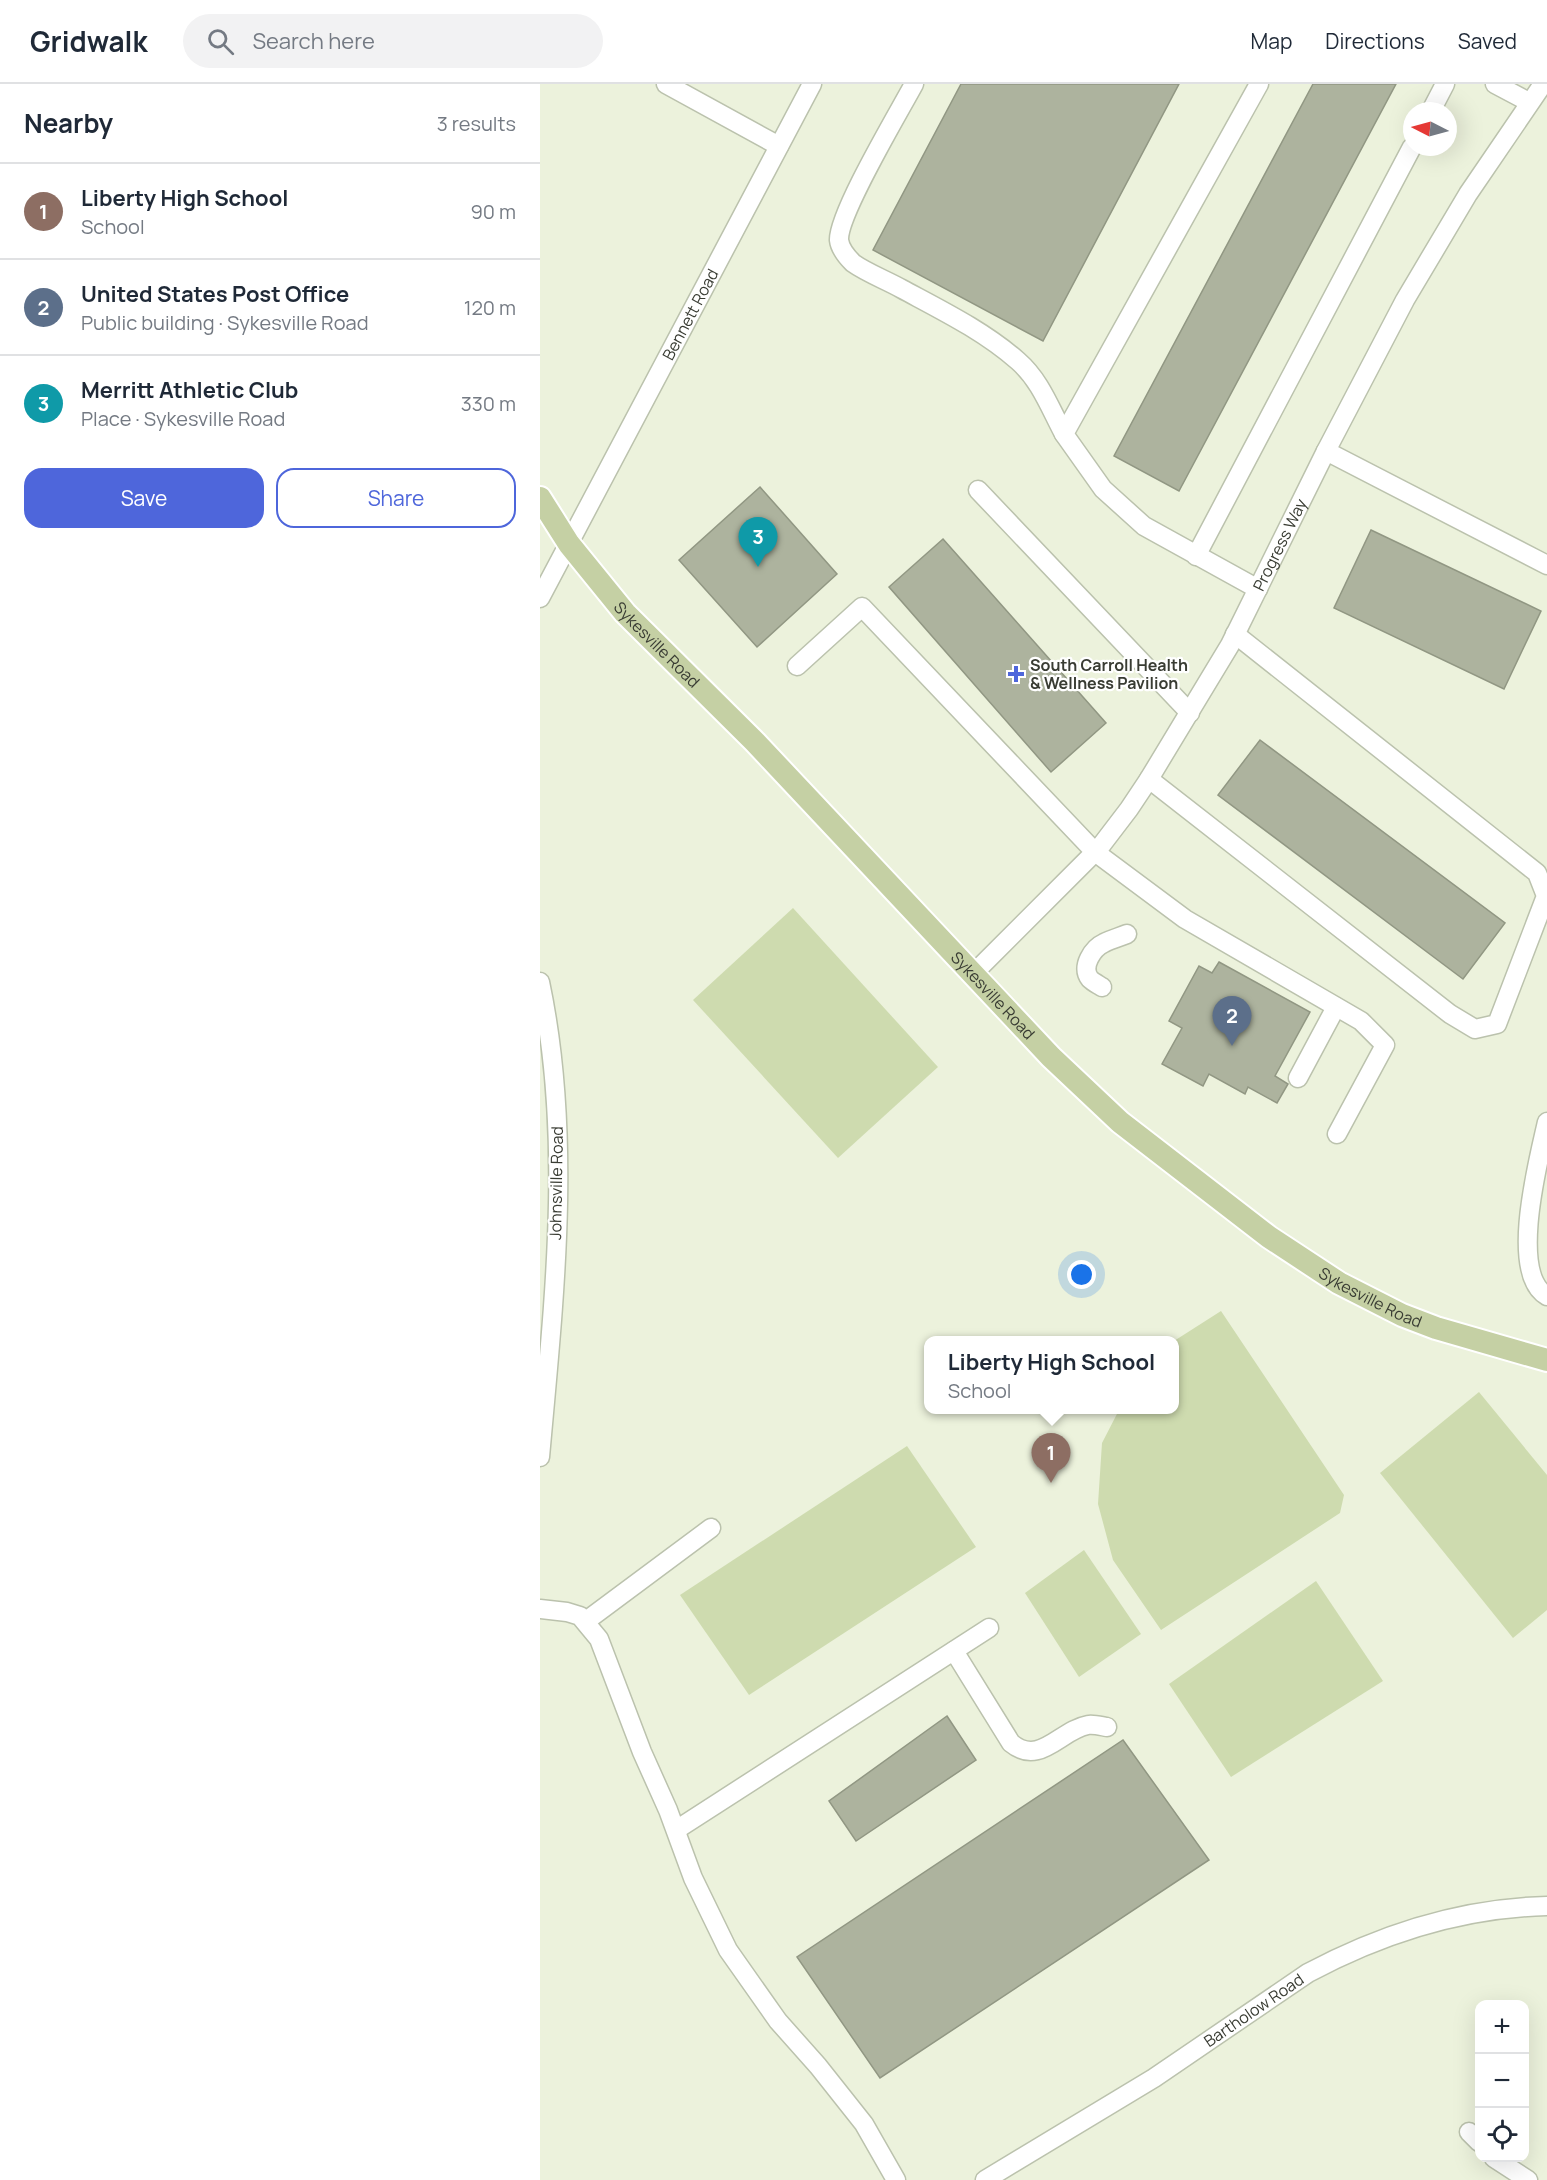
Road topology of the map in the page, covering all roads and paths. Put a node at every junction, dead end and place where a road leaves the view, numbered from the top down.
1 (666, 84) edge
2 (812, 84) edge
3 (914, 84) edge
4 (1259, 84) edge
5 (1445, 84) edge
6 (1495, 84) edge
7 (1543, 84) edge
8 (1436, 102) edge
9 (1529, 102) junction
10 (779, 146) junction
11 (1407, 156) edge
12 (1064, 434) junction
13 (1326, 451) junction
14 (978, 490) dead end
15 (540, 498) edge
16 (569, 544) junction
17 (1196, 556) junction
18 (1547, 565) edge
19 (1258, 589) junction
20 (540, 598) edge
21 (1235, 634) junction
22 (797, 666) dead end
23 (1190, 713) junction
24 (1149, 779) junction
25 (1095, 852) junction
26 (1127, 934) dead end
27 (974, 974) junction
28 (540, 982) edge
29 (1102, 987) dead end
30 (1336, 1007) junction
31 (1298, 1078) dead end
32 (1547, 1122) edge
33 (1337, 1134) dead end
34 (1547, 1296) edge
35 (1547, 1360) edge
36 (544, 1365) edge
37 (540, 1457) edge
38 (711, 1528) dead end
39 (540, 1609) edge
40 (586, 1622) junction
41 (989, 1628) dead end
42 (954, 1651) junction
43 (1107, 1727) dead end
44 (676, 1830) junction
45 (1547, 1906) edge
46 (1501, 2162) edge
47 (896, 2180) edge
48 (985, 2180) edge
49 (1528, 2180) edge

1 - 10 street
2 - 10 street, Bennett Road
3 - 12 street
4 - 12 street
5 - 8 street
6 - 9 street
7 - 9 street, Progress Way
9 - 13 street, Progress Way
10 - 16 street, Bennett Road
11 - 17 street
12 - 17 street
13 - 18 street
13 - 19 street, Progress Way
14 - 23 street
15 - 16 main road, Sykesville Road
16 - 20 street
16 - 27 main road, Sykesville Road
17 - 19 street
19 - 21 street, Progress Way
21 - 23 street, Progress Way
21 - 24 street
22 - 25 street
23 - 24 street, Progress Way
24 - 25 street, Progress Way
25 - 27 street, Progress Way
25 - 30 street
26 - 29 street
27 - 35 main road, Sykesville Road
28 - 36 street, Johnsville Road
30 - 31 street
30 - 33 street
32 - 34 street
36 - 37 street, Johnsville Road
38 - 40 street
39 - 40 street
40 - 44 street
41 - 42 street
42 - 43 street
42 - 44 street
44 - 47 street
45 - 48 street, Bartholow Road
46 - 49 street

